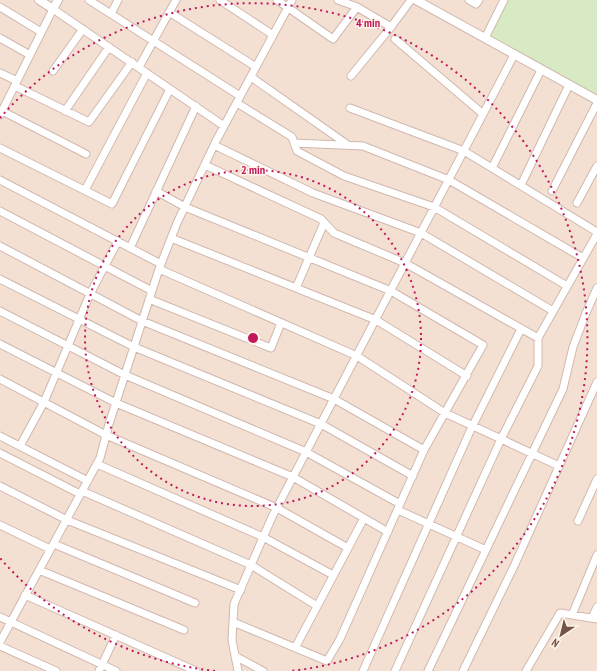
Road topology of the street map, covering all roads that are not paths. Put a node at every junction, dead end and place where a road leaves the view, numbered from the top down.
1 (39, 0) edge
2 (58, 0) edge
3 (89, 0) edge
4 (118, 0) edge
5 (176, 0) edge
6 (220, 0) edge
7 (277, 0) edge
8 (292, 0) edge
9 (338, 0) edge
10 (411, 0) edge
11 (416, 0) edge
12 (470, 0) edge
13 (479, 0) edge
14 (504, 0) edge
15 (0, 7) edge
16 (288, 7) junction
17 (357, 7) junction
18 (53, 8) junction
19 (169, 12) junction
20 (111, 14) junction
21 (391, 27) junction
22 (83, 29) junction
23 (42, 32) junction
24 (273, 35) junction
25 (0, 38) edge
26 (485, 38) junction
27 (395, 40) dead end
28 (154, 41) junction
29 (109, 47) junction
30 (30, 55) junction
31 (514, 55) junction
32 (132, 62) junction
33 (139, 67) junction
34 (256, 67) junction
35 (541, 70) junction
36 (53, 71) dead end
37 (0, 72) edge
38 (147, 73) junction
39 (351, 76) dead end
40 (251, 77) junction
41 (16, 83) junction
42 (569, 85) junction
43 (170, 89) junction
44 (238, 99) junction
45 (597, 101) edge
46 (3, 102) edge
47 (196, 106) junction
48 (350, 108) dead end
49 (65, 111) junction
50 (1, 113) edge
51 (483, 114) junction
52 (224, 126) junction
53 (294, 143) junction
54 (214, 145) junction
55 (348, 145) junction
56 (0, 148) edge
57 (464, 151) junction
58 (86, 154) dead end
59 (205, 164) junction
60 (597, 166) edge
61 (492, 168) junction
62 (0, 180) edge
63 (449, 180) junction
64 (521, 186) junction
65 (85, 190) junction
66 (156, 191) junction
67 (552, 191) dead end
68 (577, 202) dead end
69 (185, 207) junction
70 (434, 207) junction
71 (0, 211) edge
72 (324, 223) junction
73 (421, 233) junction
74 (597, 233) edge
75 (171, 238) junction
76 (118, 242) junction
77 (0, 246) edge
78 (130, 248) junction
79 (308, 258) junction
80 (583, 258) junction
81 (405, 263) junction
82 (105, 266) junction
83 (160, 266) junction
84 (0, 279) edge
85 (568, 286) junction
86 (296, 288) junction
87 (597, 288) edge
88 (152, 291) junction
89 (391, 291) junction
90 (90, 294) junction
91 (149, 299) junction
92 (0, 311) edge
93 (553, 312) junction
94 (79, 319) junction
95 (376, 320) junction
96 (142, 321) junction
97 (281, 323) junction
98 (521, 329) junction
99 (538, 338) junction
100 (0, 344) edge
101 (68, 346) junction
102 (134, 347) junction
103 (357, 356) junction
104 (56, 373) junction
105 (125, 374) junction
106 (467, 376) junction
107 (0, 379) edge
108 (597, 382) edge
109 (334, 399) junction
110 (44, 402) junction
111 (116, 403) junction
112 (446, 413) junction
113 (321, 424) junction
114 (472, 426) junction
115 (106, 435) junction
116 (0, 436) edge
117 (501, 439) junction
118 (20, 446) junction
119 (424, 450) junction
120 (306, 452) junction
121 (0, 453) edge
122 (532, 453) junction
123 (97, 464) junction
124 (559, 466) junction
125 (413, 476) junction
126 (293, 478) junction
127 (597, 479) edge
128 (88, 481) junction
129 (0, 486) edge
130 (81, 493) junction
131 (399, 507) junction
132 (277, 508) junction
133 (364, 518) junction
134 (67, 520) junction
135 (578, 521) dead end
136 (429, 524) junction
137 (0, 525) edge
138 (388, 532) junction
139 (456, 536) junction
140 (263, 537) junction
141 (52, 546) junction
142 (348, 548) junction
143 (486, 550) junction
144 (597, 555) edge
145 (251, 565) junction
146 (39, 570) junction
147 (333, 575) junction
148 (241, 590) junction
149 (26, 595) junction
150 (195, 603) dead end
151 (317, 606) junction
152 (597, 607) edge
153 (572, 615) junction
154 (0, 618) edge
155 (594, 619) edge
156 (233, 622) junction
157 (10, 623) junction
158 (184, 630) dead end
159 (116, 636) junction
160 (0, 642) edge
161 (0, 646) edge
162 (295, 648) junction
163 (235, 656) junction
164 (101, 668) edge
165 (56, 671) edge
166 (116, 671) edge
167 (196, 671) edge
168 (238, 671) edge
169 (263, 671) edge
170 (363, 671) edge
171 (395, 671) edge
172 (428, 671) edge
173 (463, 671) edge
174 (526, 671) edge

1 - 18 street
2 - 18 street
3 - 20 street
4 - 20 street
5 - 19 street
6 - 24 street
7 - 16 street
8 - 16 street
9 - 17 street
10 - 21 street
11 - 26 street
12 - 13 street
14 - 26 street
15 - 23 street
16 - 17 street
16 - 24 street
17 - 21 street
18 - 22 street
18 - 23 street
19 - 28 street
19 - 34 street
20 - 28 street
21 - 39 street
22 - 29 street
22 - 36 street
23 - 30 street
24 - 34 street
25 - 30 street
26 - 31 street
27 - 51 street
28 - 33 street
28 - 44 street
29 - 32 street
29 - 49 street
30 - 41 street
31 - 35 street
31 - 51 street
32 - 33 street
32 - 49 street
33 - 38 street
34 - 40 street
35 - 42 street
35 - 61 street
37 - 41 street
38 - 43 street
38 - 65 street
40 - 44 street
40 - 55 street
41 - 46 street
41 - 49 street
42 - 45 street
42 - 64 street
43 - 47 street
43 - 65 street
44 - 52 street
44 - 53 street
45 - 67 street
46 - 50 street
47 - 52 street
47 - 66 street
48 - 57 street
50 - 58 street
51 - 57 street
52 - 54 street
53 - 55 street
53 - 70 street
54 - 59 street
54 - 73 street
55 - 63 street
56 - 65 street
57 - 61 street
57 - 63 street
59 - 69 street
59 - 72 street
60 - 68 street
61 - 64 street
62 - 76 street
63 - 70 street
63 - 80 street
64 - 74 street
66 - 69 street
66 - 78 street
69 - 75 street
69 - 79 street
70 - 73 street
70 - 85 street
71 - 82 street
72 - 79 street
72 - 81 street
73 - 81 street
73 - 93 street
74 - 80 street
75 - 83 street
75 - 86 street
76 - 78 street
76 - 82 street
77 - 90 street
78 - 83 street
79 - 86 street
79 - 89 street
80 - 85 street
81 - 89 street
81 - 98 street
82 - 88 street
82 - 90 street
83 - 88 street
83 - 97 street
84 - 94 street
85 - 93 street
86 - 95 street
87 - 122 street
88 - 91 street
89 - 95 street
89 - 106 street
90 - 94 street
90 - 96 street
91 - 96 street
91 - 97 street
92 - 101 street
93 - 99 street
94 - 101 street
94 - 102 street
95 - 103 street
95 - 106 street
96 - 102 street
96 - 109 street
97 - 103 street
98 - 99 street
98 - 114 street
99 - 117 street
100 - 104 street
101 - 104 street
101 - 105 street
102 - 105 street
102 - 113 street
103 - 109 street
103 - 112 street
104 - 110 street
104 - 111 street
105 - 111 street
105 - 120 street
106 - 112 street
107 - 110 street
108 - 124 street
109 - 113 street
109 - 119 street
110 - 115 street
110 - 118 street
111 - 115 street
111 - 126 street
112 - 114 street
112 - 119 street
113 - 120 street
113 - 125 street
114 - 117 street
114 - 136 street
115 - 123 street
115 - 132 street
116 - 118 street
117 - 122 street
117 - 139 street
118 - 128 street
119 - 125 street
120 - 126 street
120 - 131 street
121 - 130 street
122 - 124 street
122 - 143 street
123 - 128 street
123 - 140 street
124 - 173 street
125 - 131 street
126 - 132 street
126 - 133 street
127 - 135 street
128 - 130 street
129 - 134 street
130 - 134 street
130 - 145 street
131 - 136 street
131 - 138 street
132 - 140 street
132 - 142 street
133 - 138 street
133 - 142 street
134 - 141 street
134 - 148 street
136 - 139 street
136 - 170 street
137 - 141 street
138 - 162 street
139 - 143 street
139 - 171 street
140 - 145 street
140 - 147 street
141 - 146 street
141 - 150 street
142 - 147 street
143 - 172 street
144 - 153 street
145 - 148 street
145 - 151 street
146 - 149 street
146 - 158 street
147 - 151 street
148 - 156 street
149 - 157 street
149 - 159 street
151 - 162 street
152 - 155 street
153 - 155 street
153 - 174 street
154 - 157 street
156 - 162 street
156 - 163 street
157 - 160 street
157 - 164 street
159 - 164 street
159 - 167 street
161 - 165 street
163 - 168 street
163 - 169 street
164 - 166 street

